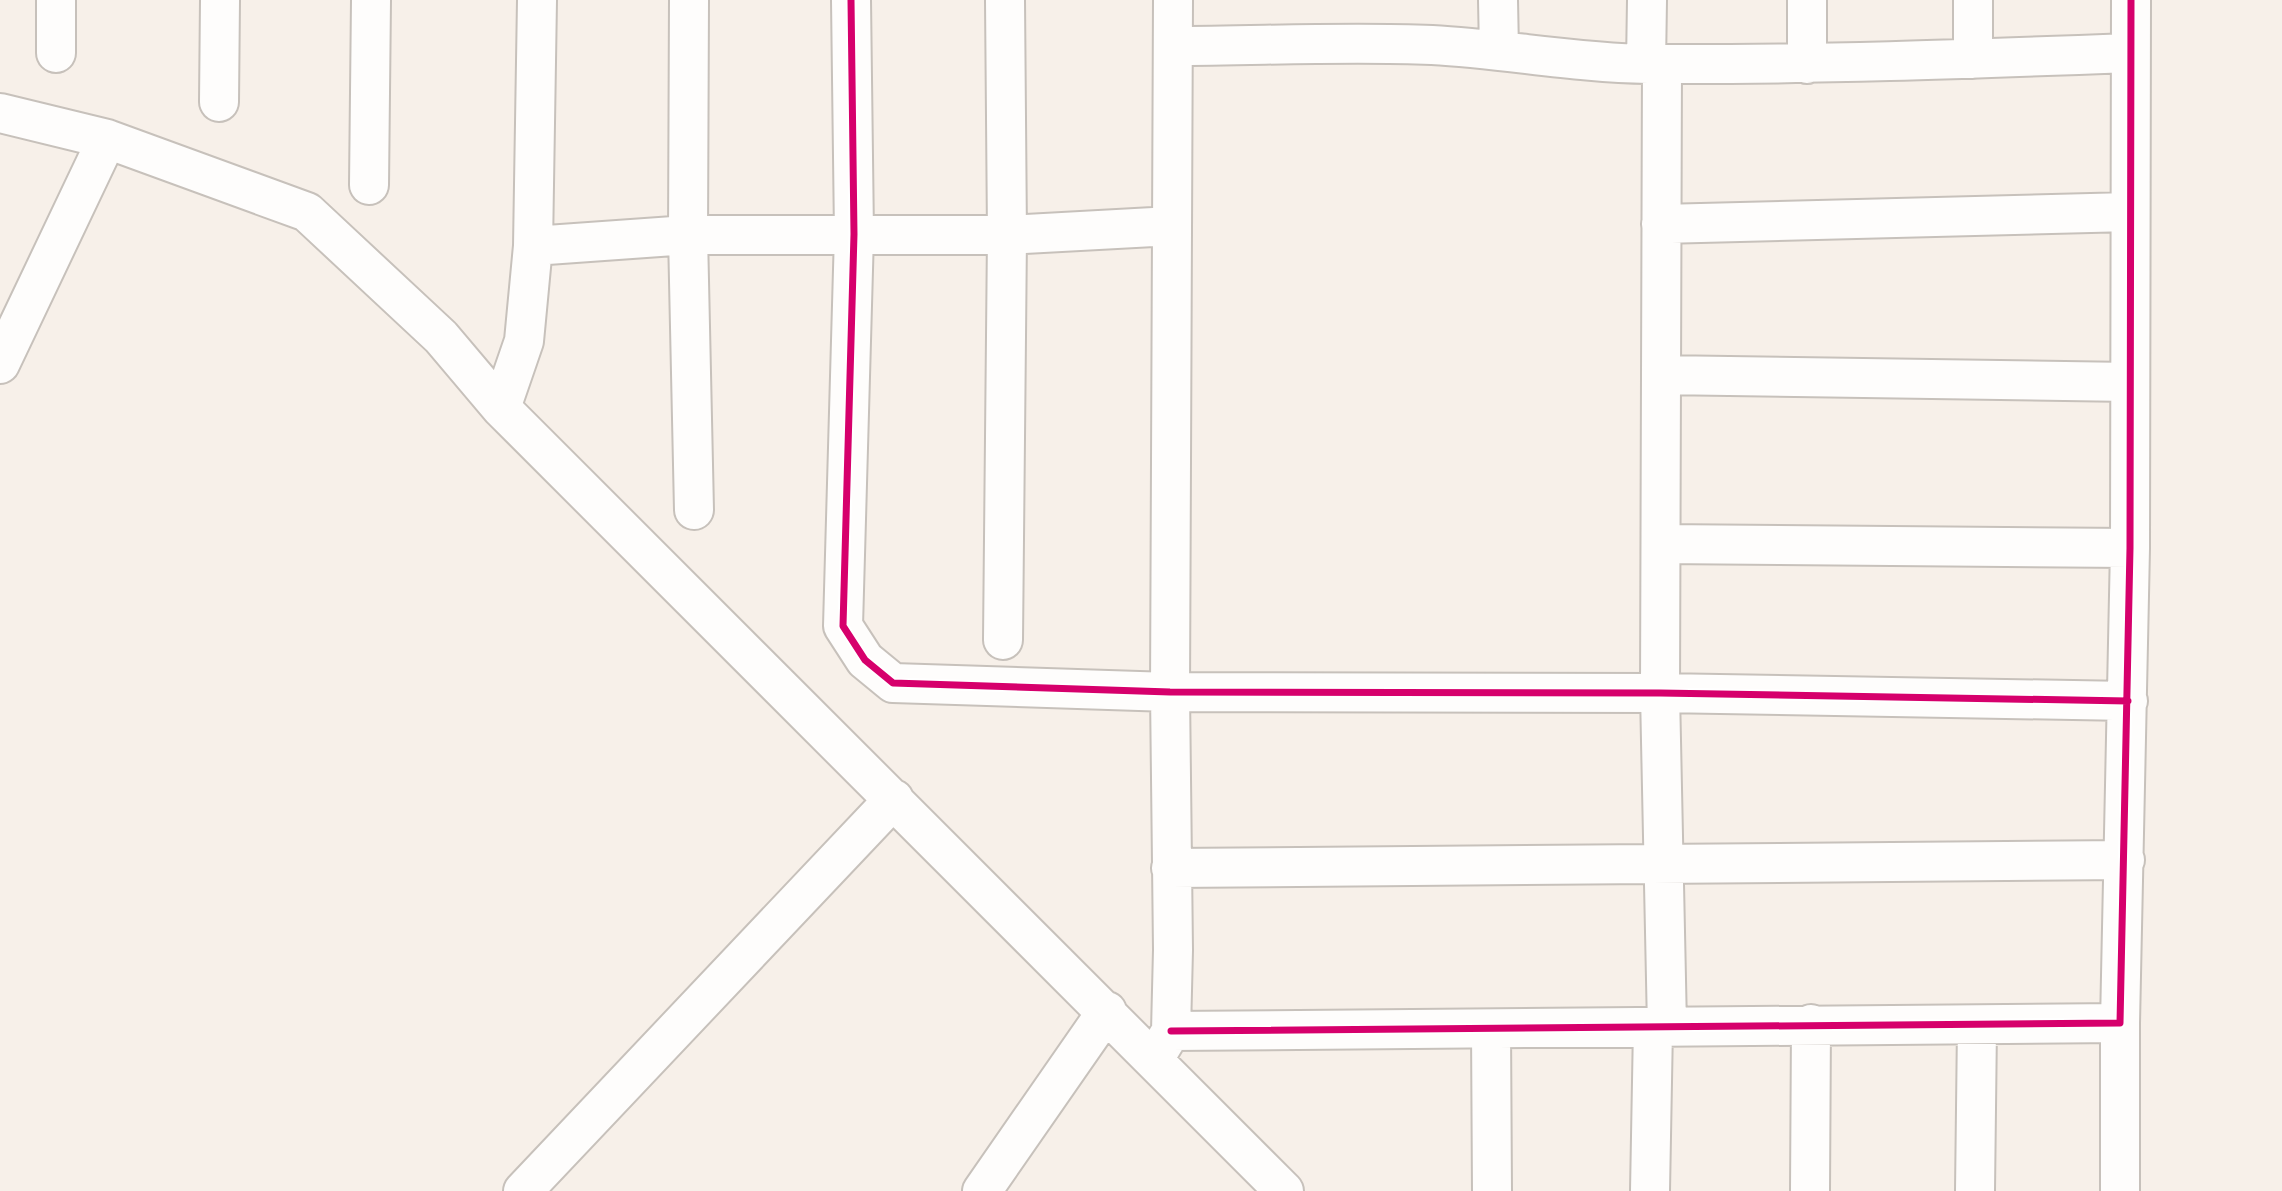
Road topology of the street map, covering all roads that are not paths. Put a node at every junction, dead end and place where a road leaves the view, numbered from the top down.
1 (56, 0) edge
2 (220, 0) edge
3 (371, 0) edge
4 (537, 0) edge
5 (689, 0) edge
6 (851, 0) edge
7 (1005, 0) edge
8 (1173, 0) edge
9 (1498, 0) edge
10 (1647, 0) edge
11 (1807, 0) edge
12 (1973, 0) edge
13 (2131, 0) edge
14 (1173, 46) junction
15 (1499, 50) junction
16 (56, 53) dead end
17 (2130, 53) junction
18 (1973, 59) junction
19 (1654, 64) junction
20 (1807, 64) junction
21 (219, 102) dead end
22 (0, 113) edge
23 (107, 139) junction
24 (369, 185) dead end
25 (2130, 212) junction
26 (1661, 224) junction
27 (1172, 226) junction
28 (854, 234) junction
29 (688, 235) junction
30 (1007, 235) junction
31 (533, 246) junction
32 (0, 364) edge
33 (1661, 375) junction
34 (2130, 382) junction
35 (501, 408) junction
36 (694, 510) dead end
37 (1661, 544) junction
38 (2130, 548) junction
39 (1003, 639) dead end
40 (1170, 692) junction
41 (1660, 693) junction
42 (2128, 701) junction
43 (894, 799) junction
44 (2125, 860) junction
45 (1664, 863) junction
46 (1171, 868) junction
47 (1107, 1011) junction
48 (2120, 1023) junction
49 (1811, 1024) junction
50 (1977, 1026) junction
51 (1660, 1027) junction
52 (1491, 1029) junction
53 (1163, 1045) junction
54 (523, 1191) edge
55 (982, 1191) edge
56 (1284, 1191) edge
57 (1492, 1191) edge
58 (1650, 1191) edge
59 (1810, 1191) edge
60 (1975, 1191) edge
61 (2120, 1191) edge

1 - 16 street
2 - 21 street
3 - 24 street
4 - 31 street
5 - 29 street
6 - 28 street
7 - 30 street
8 - 14 street
9 - 15 street
10 - 19 street
11 - 20 street
12 - 18 street
13 - 17 street
14 - 15 street
14 - 27 street
15 - 19 street
17 - 18 street
17 - 25 street
18 - 20 street
19 - 20 street
19 - 26 street
22 - 23 street
23 - 32 street
23 - 35 street
25 - 26 street
25 - 34 street
26 - 33 street
27 - 30 street
27 - 40 street
28 - 29 street
28 - 30 street
28 - 40 street
29 - 31 street
29 - 36 street
30 - 39 street
31 - 35 street
33 - 34 street
33 - 37 street
34 - 38 street
35 - 43 street
37 - 38 street
37 - 41 street
38 - 42 street
40 - 41 street
40 - 46 street
41 - 42 street
41 - 45 street
42 - 44 street
43 - 47 street
43 - 54 street
44 - 45 street
44 - 48 street
45 - 46 street
45 - 51 street
46 - 53 street
47 - 53 street
47 - 55 street
48 - 50 street
48 - 61 street
49 - 50 street
49 - 51 street
49 - 59 street
50 - 60 street
51 - 52 street
51 - 58 street
52 - 53 street
52 - 57 street
53 - 56 street

